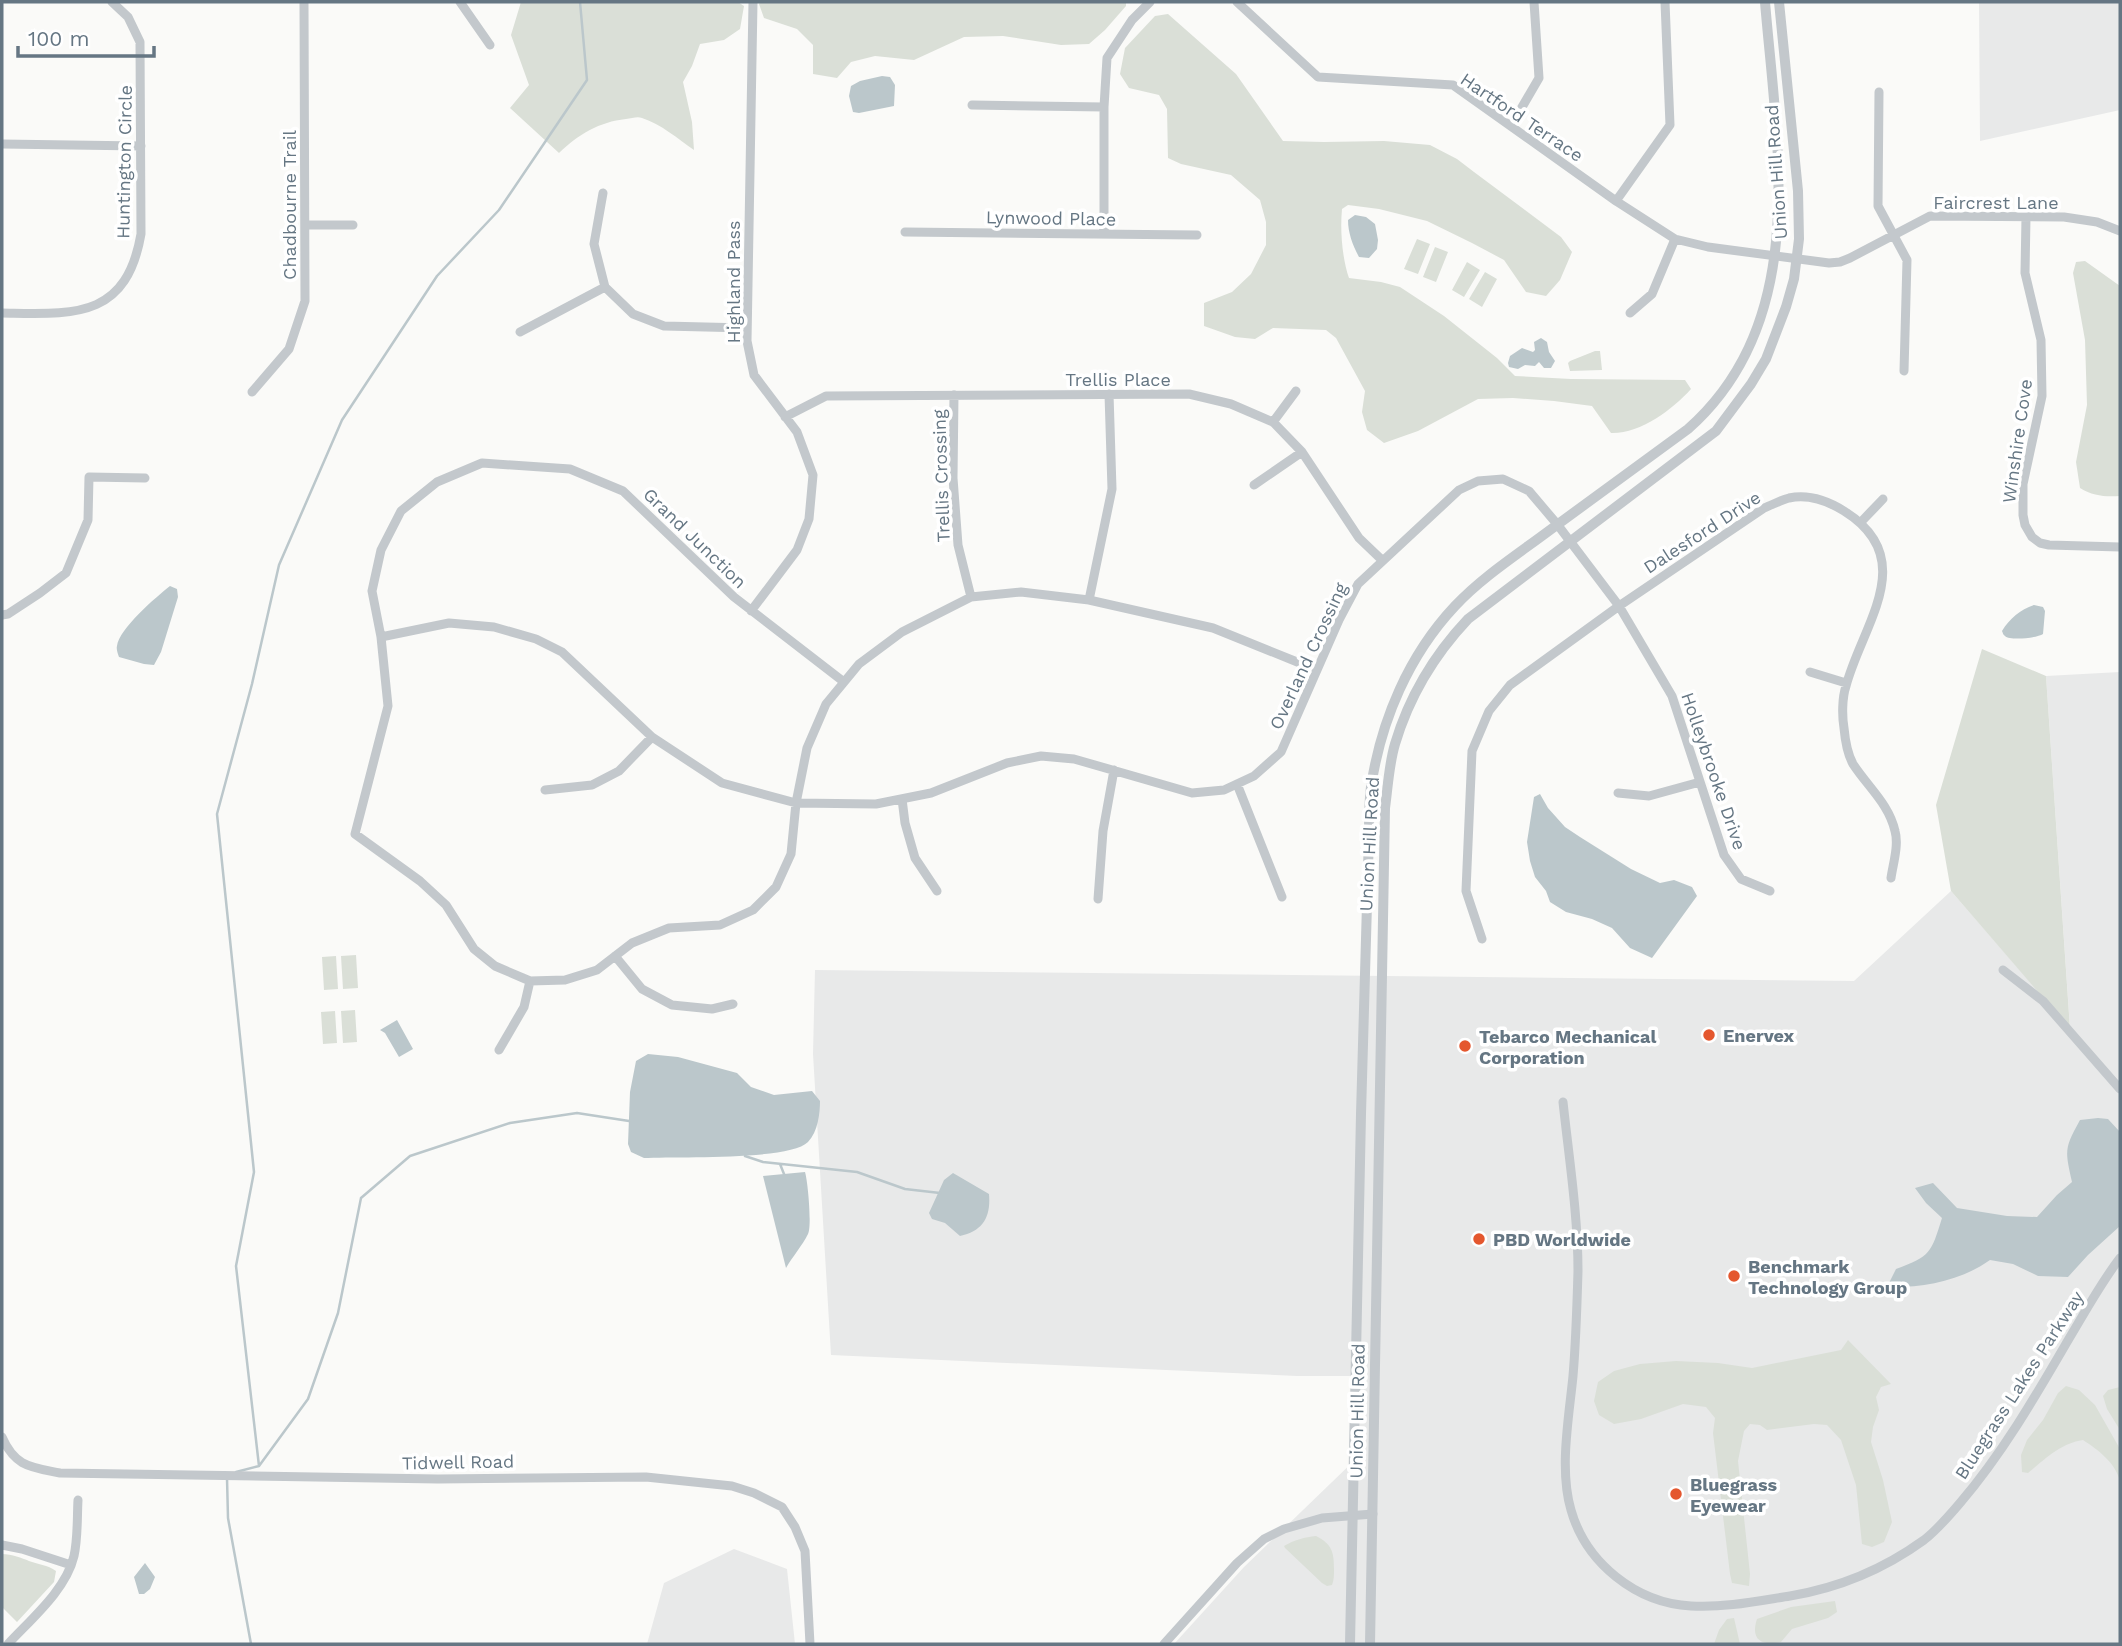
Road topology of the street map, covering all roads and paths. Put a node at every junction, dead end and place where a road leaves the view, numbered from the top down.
1 (112, 2) edge
2 (304, 2) edge
3 (460, 2) edge
4 (753, 2) edge
5 (1150, 2) edge
6 (1237, 2) edge
7 (1534, 2) edge
8 (1665, 2) edge
9 (1765, 2) edge
10 (1779, 2) edge
11 (490, 45) dead end
12 (1879, 92) dead end
13 (972, 105) dead end
14 (1104, 107) junction
15 (1511, 126) junction
16 (2, 144) edge
17 (141, 146) junction
18 (603, 193) dead end
19 (1616, 201) junction
20 (2026, 216) junction
21 (305, 225) junction
22 (353, 225) dead end
23 (2120, 231) edge
24 (905, 232) dead end
25 (1104, 234) junction
26 (1197, 235) dead end
27 (1893, 236) junction
28 (1675, 239) junction
29 (1775, 257) junction
30 (1798, 259) junction
31 (605, 287) junction
32 (2, 313) edge
33 (1630, 313) dead end
34 (747, 328) junction
35 (520, 332) dead end
36 (1904, 371) dead end
37 (1296, 391) dead end
38 (252, 392) dead end
39 (1109, 394) junction
40 (954, 395) junction
41 (785, 417) junction
42 (1273, 422) junction
43 (1302, 452) junction
44 (145, 478) dead end
45 (1254, 485) dead end
46 (1883, 499) dead end
47 (1861, 522) junction
48 (1557, 524) junction
49 (1570, 542) junction
50 (2120, 547) edge
51 (1382, 561) junction
52 (971, 597) junction
53 (1088, 600) junction
54 (1619, 606) junction
55 (751, 611) junction
56 (2, 615) edge
57 (381, 637) junction
58 (1317, 670) junction
59 (1810, 672) dead end
60 (844, 682) junction
61 (1846, 683) junction
62 (652, 737) junction
63 (1114, 770) junction
64 (1700, 782) junction
65 (1237, 784) junction
66 (545, 790) dead end
67 (1618, 793) dead end
68 (902, 799) junction
69 (796, 803) junction
70 (1891, 878) dead end
71 (937, 891) dead end
72 (1770, 891) dead end
73 (1282, 897) dead end
74 (1098, 899) dead end
75 (1482, 939) dead end
76 (615, 956) junction
77 (2003, 970) dead end
78 (530, 981) junction
79 (733, 1004) dead end
80 (499, 1051) dead end
81 (2120, 1089) edge
82 (1563, 1102) dead end
83 (2120, 1258) edge
84 (2, 1437) edge
85 (78, 1500) dead end
86 (1373, 1514) junction
87 (1352, 1515) junction
88 (2, 1545) edge
89 (71, 1565) junction
90 (8, 1644) edge
91 (810, 1644) edge
92 (1164, 1644) edge
93 (1350, 1644) edge
94 (1370, 1644) edge

1 - 17 street, Huntington Circle
2 - 21 street, Chadbourne Trail
3 - 11 street
4 - 34 street, Highland Pass
5 - 14 street
6 - 15 street, Hartford Terrace
7 - 15 street
8 - 19 street
9 - 29 street, Union Hill Road
10 - 30 street, Union Hill Road
12 - 27 street
13 - 14 street
14 - 25 street
15 - 19 street, Hartford Terrace
16 - 17 street
17 - 32 street, Huntington Circle
18 - 31 street
19 - 28 street, Hartford Terrace
20 - 23 street, Faircrest Lane
20 - 27 street, Faircrest Lane
20 - 50 street, Winshire Cove
21 - 22 street
21 - 38 street, Chadbourne Trail
24 - 25 street, Lynwood Place
25 - 26 street, Lynwood Place
27 - 30 street, Faircrest Lane
27 - 36 street
28 - 29 street, Hartford Terrace
28 - 33 street
29 - 30 street, Hartford Terrace
29 - 48 street, Union Hill Road
30 - 49 street, Union Hill Road
31 - 34 street
31 - 35 street
34 - 41 street, Highland Pass
37 - 42 street
39 - 40 street, Trellis Place
39 - 42 street, Trellis Place
39 - 53 street
40 - 41 street, Trellis Place
40 - 52 street, Trellis Crossing
41 - 55 street, Highland Pass
42 - 43 street, Trellis Place
43 - 45 street
43 - 51 street, Trellis Place
44 - 56 street
46 - 47 street
47 - 54 street, Dalesford Drive
47 - 61 street, Dalesford Drive
48 - 49 street, Overland Crossing
48 - 51 street, Overland Crossing
48 - 87 street, Union Hill Road
49 - 54 street, Holleybrooke Drive
49 - 86 street, Union Hill Road
51 - 58 street, Overland Crossing
52 - 53 street, Grand Junction
52 - 60 street, Grand Junction
53 - 58 street, Grand Junction
54 - 64 street, Holleybrooke Drive
54 - 75 street, Dalesford Drive
55 - 57 street, Grand Junction
55 - 60 street, Grand Junction
57 - 62 street, Overland Crossing
57 - 78 street, Grand Junction
58 - 65 street, Overland Crossing
59 - 61 street
60 - 69 street, Grand Junction
61 - 70 street, Dalesford Drive
62 - 66 street
62 - 69 street, Overland Crossing
63 - 65 street, Overland Crossing
63 - 68 street, Overland Crossing
63 - 74 street
64 - 67 street
64 - 72 street, Holleybrooke Drive
65 - 73 street
68 - 69 street, Overland Crossing
68 - 71 street
69 - 76 street, Grand Junction
76 - 78 street, Grand Junction
76 - 79 street
77 - 81 street
78 - 80 street
82 - 83 street, Bluegrass Lakes Parkway
84 - 91 street, Tidwell Road
85 - 89 street
86 - 87 street
86 - 94 street, Union Hill Road
87 - 92 street
87 - 93 street, Union Hill Road
88 - 89 street
89 - 90 street

